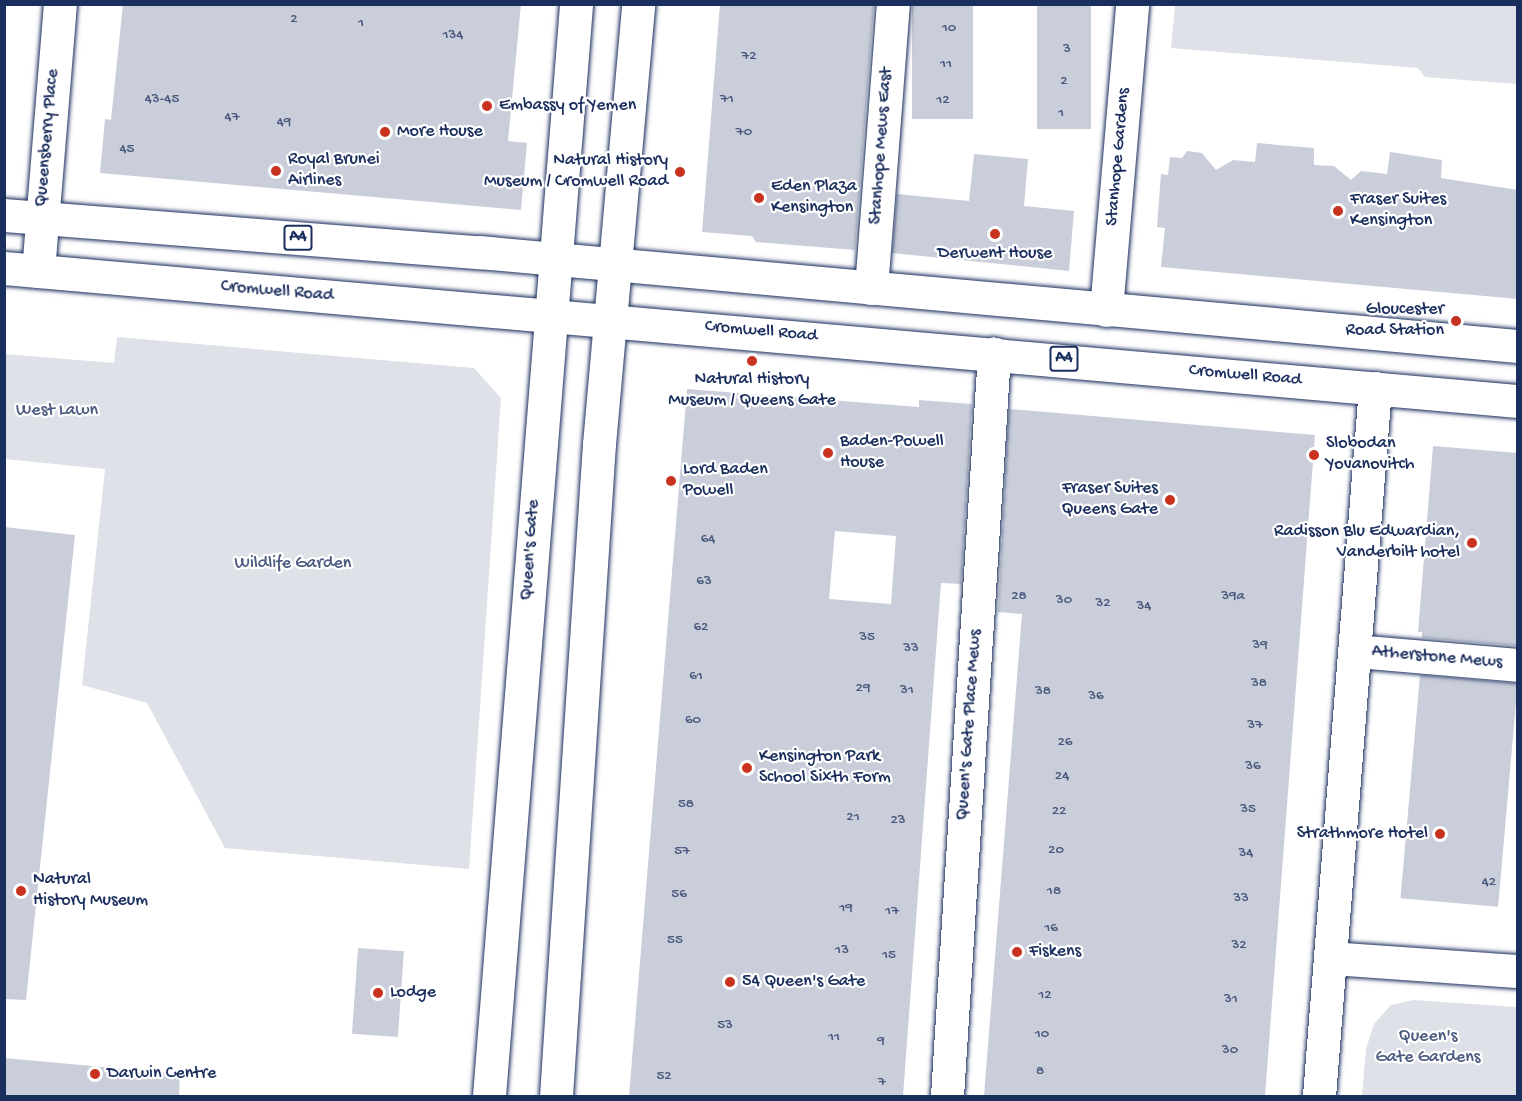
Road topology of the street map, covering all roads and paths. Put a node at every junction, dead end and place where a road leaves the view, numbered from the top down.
1 (60, 4) edge
2 (576, 4) edge
3 (638, 4) edge
4 (892, 4) edge
5 (1132, 4) edge
6 (4, 215) edge
7 (41, 219) junction
8 (554, 260) junction
9 (615, 265) junction
10 (4, 268) edge
11 (38, 271) junction
12 (871, 288) junction
13 (1106, 310) junction
14 (549, 314) junction
15 (610, 320) junction
16 (1518, 346) edge
17 (994, 353) junction
18 (1375, 388) junction
19 (1518, 401) edge
20 (1356, 651) junction
21 (1518, 665) edge
22 (1331, 958) junction
23 (1518, 971) edge
24 (489, 1096) edge
25 (556, 1096) edge
26 (946, 1096) edge
27 (1319, 1096) edge

1 - 7 main road, Queensberry Place
2 - 8 main road, Queen's Gate
3 - 9 main road
4 - 12 main road, Stanhope Mews East
5 - 13 main road, Stanhope Gardens
6 - 7 main road, A4
7 - 8 main road, A4
7 - 11 main road, Queensberry Place
8 - 9 main road, A4
8 - 14 main road, Queen's Gate
9 - 12 main road, A4
9 - 15 main road
10 - 11 main road, Cromwell Road / A4
11 - 14 main road, Cromwell Road / A4
12 - 13 main road, A4
13 - 16 main road, A4
14 - 15 main road, Cromwell Road / A4
14 - 24 main road, Queen's Gate
15 - 17 main road, Cromwell Road / A4
15 - 25 main road
17 - 18 main road, Cromwell Road / A4
17 - 26 main road, Queen's Gate Place Mews
18 - 19 main road, Cromwell Road / A4
18 - 20 main road
20 - 21 main road, Atherstone Mews
20 - 22 main road
22 - 23 main road
22 - 27 main road

